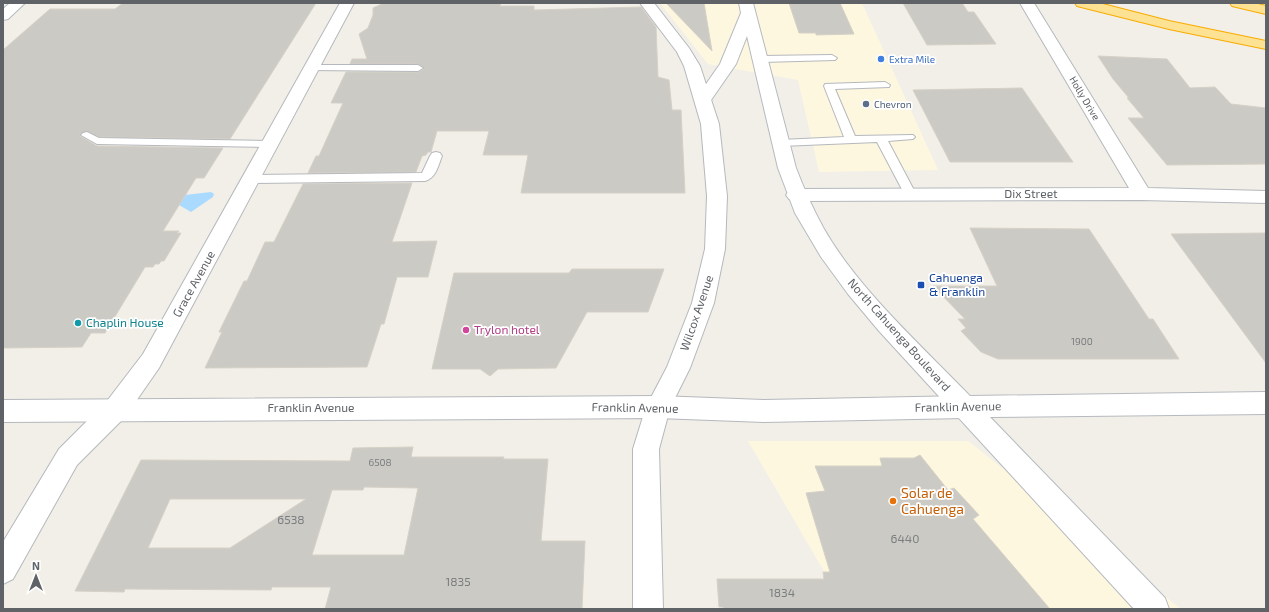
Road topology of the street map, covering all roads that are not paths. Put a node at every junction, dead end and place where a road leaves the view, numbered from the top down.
1 (18, 3) edge
2 (346, 3) edge
3 (647, 3) edge
4 (1027, 3) edge
5 (1082, 3) edge
6 (1237, 3) edge
7 (747, 8) edge
8 (1266, 10) edge
9 (1177, 12) dead end
10 (3, 16) edge
11 (1266, 40) edge
12 (1266, 45) edge
13 (832, 58) dead end
14 (760, 59) junction
15 (313, 68) junction
16 (418, 68) dead end
17 (885, 85) dead end
18 (704, 100) junction
19 (87, 135) dead end
20 (909, 137) dead end
21 (881, 138) junction
22 (851, 139) junction
23 (781, 143) junction
24 (271, 144) junction
25 (436, 156) dead end
26 (252, 179) junction
27 (910, 194) junction
28 (1142, 194) junction
29 (796, 195) junction
30 (1266, 197) edge
31 (1266, 403) edge
32 (658, 407) junction
33 (965, 407) junction
34 (116, 409) junction
35 (3, 411) edge
36 (3, 569) edge
37 (648, 609) edge
38 (1154, 609) edge

1 - 10 street
2 - 15 street, Grace Avenue
3 - 18 street, Wilcox Avenue
4 - 28 street, Holly Drive
5 - 12 highway
6 - 8 highway
7 - 14 street, North Cahuenga Boulevard
7 - 18 street
9 - 11 highway
13 - 14 lane
14 - 23 street, North Cahuenga Boulevard
15 - 16 lane
15 - 24 street, Grace Avenue
17 - 22 lane
18 - 32 street, Wilcox Avenue
19 - 24 lane
20 - 21 lane
21 - 22 lane
21 - 27 lane
22 - 23 lane
23 - 29 street, North Cahuenga Boulevard
24 - 26 street, Grace Avenue
25 - 26 lane
26 - 34 street, Grace Avenue
27 - 28 street, Dix Street
27 - 29 street, Dix Street
28 - 30 street, Dix Street
29 - 33 street, North Cahuenga Boulevard
31 - 33 street, Franklin Avenue
32 - 33 street, Franklin Avenue
32 - 34 street, Franklin Avenue
32 - 37 street, Wilcox Avenue
33 - 38 street, North Cahuenga Boulevard
34 - 35 street, Franklin Avenue
34 - 36 street, Grace Avenue

